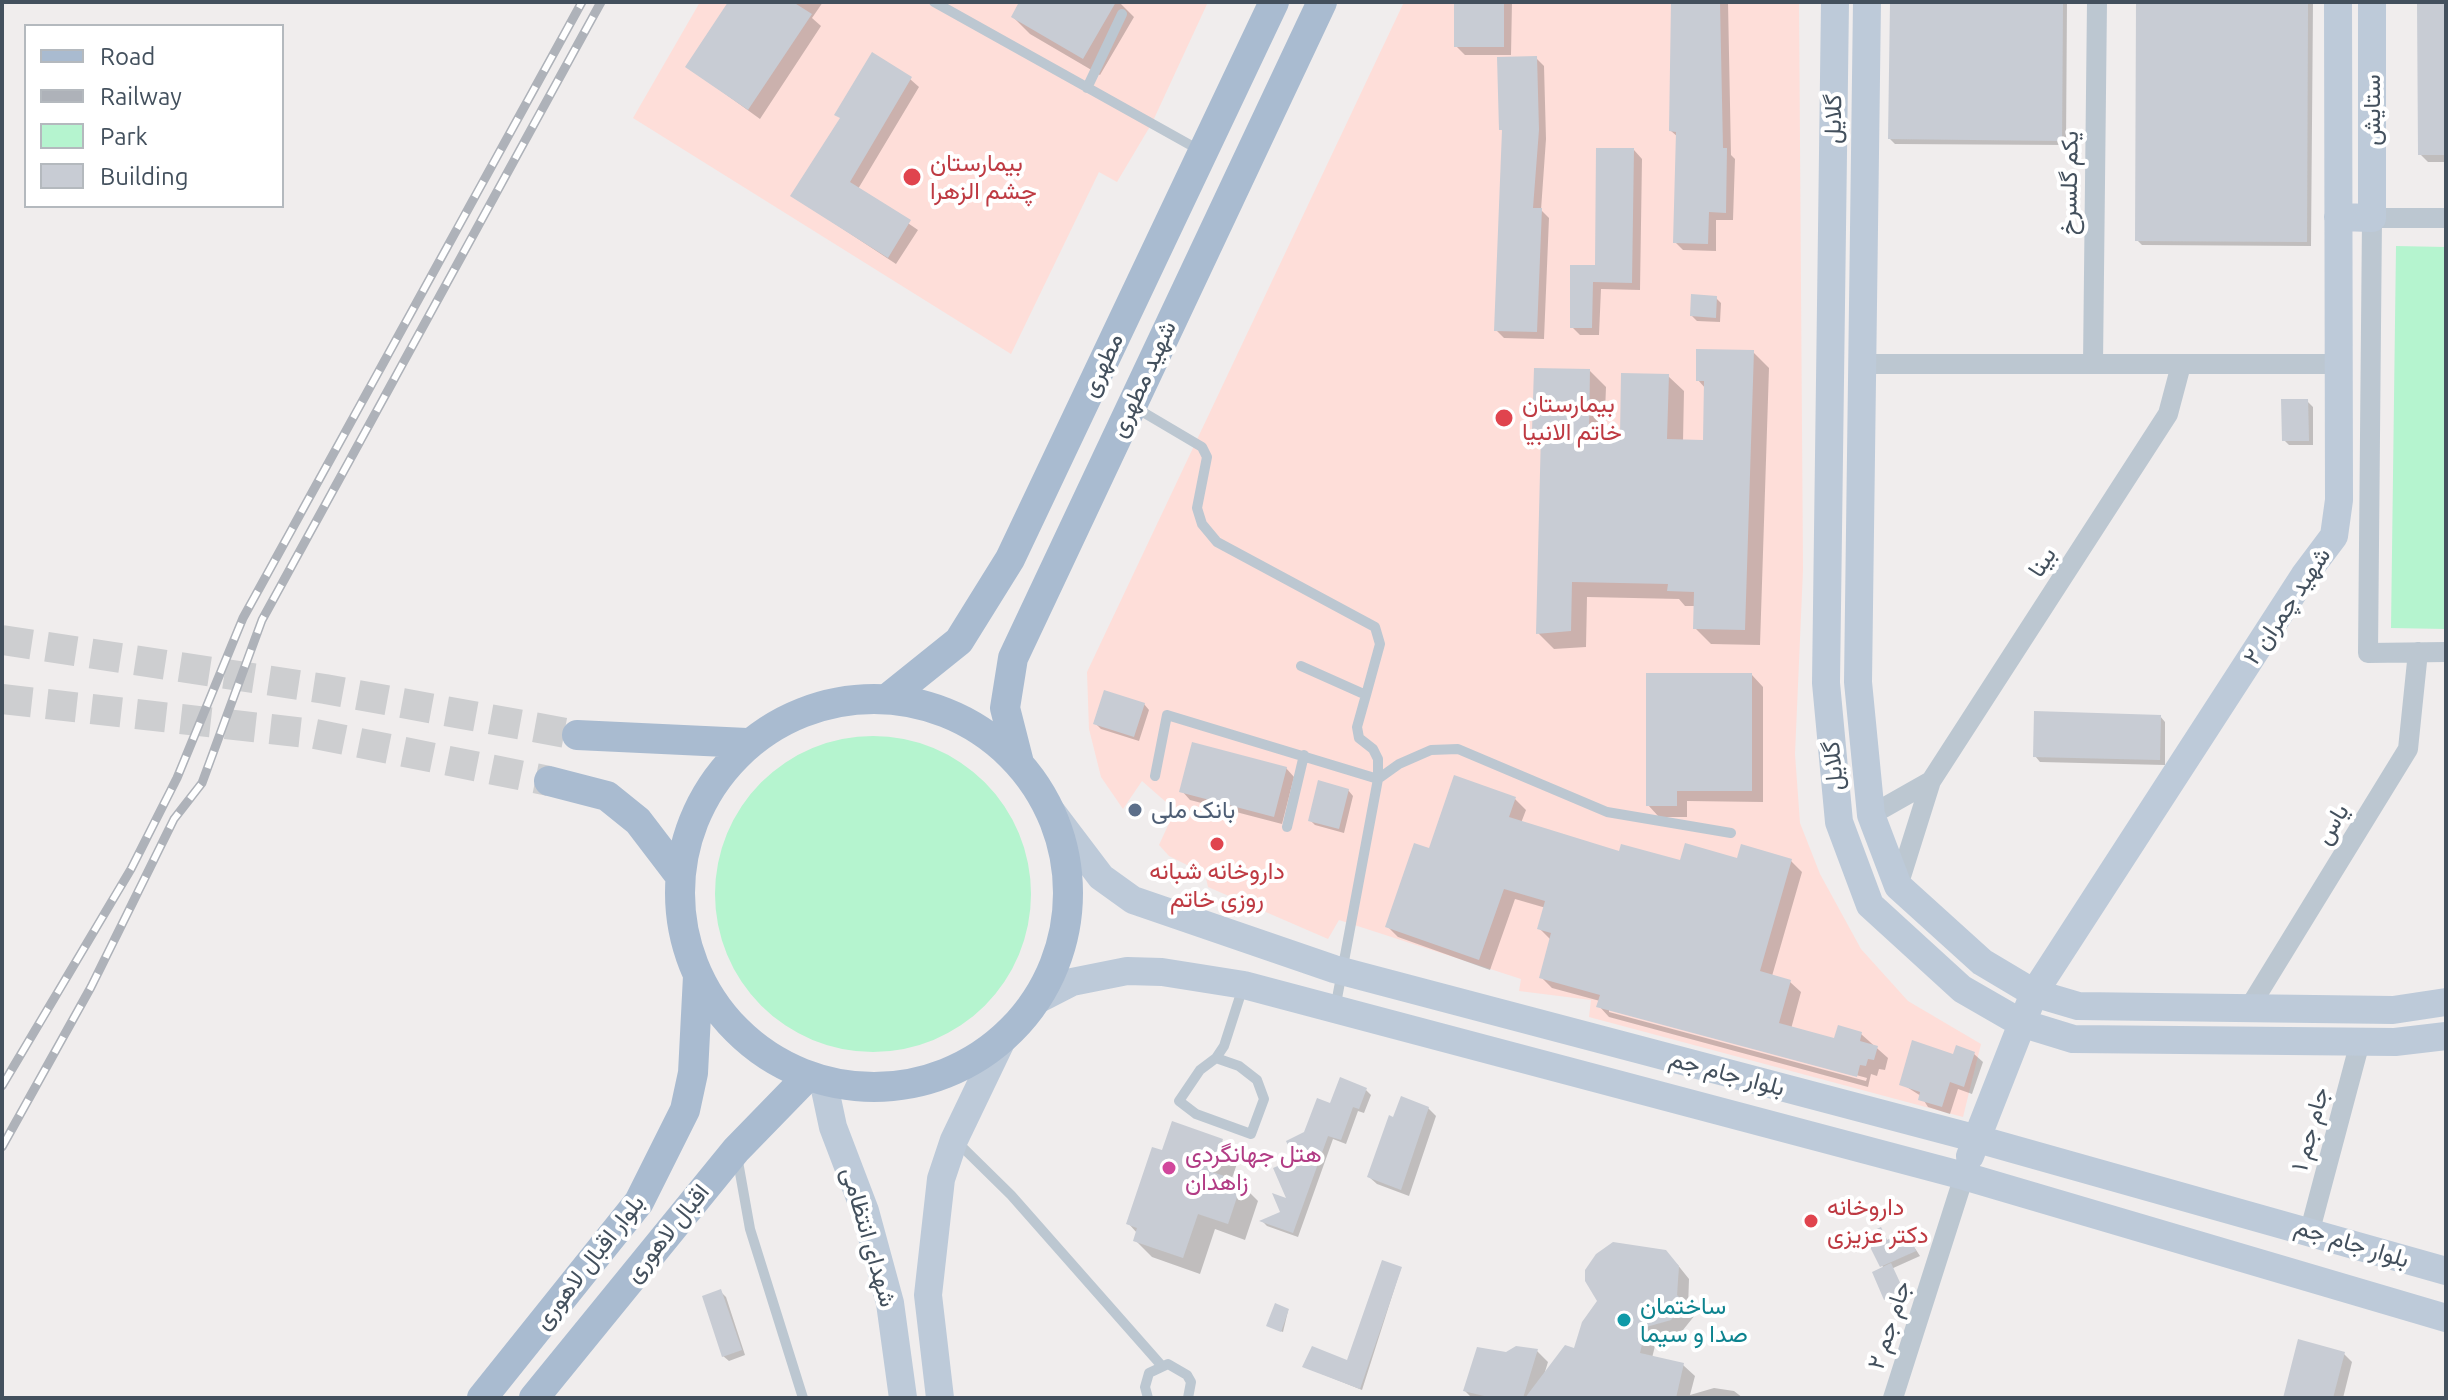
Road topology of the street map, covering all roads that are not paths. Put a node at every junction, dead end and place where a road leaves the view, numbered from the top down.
1 (934, 2) edge
2 (1274, 2) edge
3 (1322, 2) edge
4 (1835, 2) edge
5 (1867, 2) edge
6 (2097, 2) edge
7 (2338, 2) edge
8 (2372, 2) edge
9 (1122, 14) dead end
10 (1087, 88) junction
11 (1203, 152) junction
12 (2338, 217) junction
13 (2372, 218) junction
14 (2446, 218) edge
15 (1862, 364) junction
16 (2093, 364) junction
17 (2339, 364) junction
18 (2181, 365) junction
19 (1131, 405) junction
20 (2418, 652) junction
21 (2446, 652) edge
22 (1301, 666) dead end
23 (1366, 695) junction
24 (888, 698) junction
25 (577, 735) tunnel mouth
26 (747, 743) junction
27 (1304, 755) junction
28 (1020, 765) junction
29 (1155, 776) dead end
30 (1378, 779) junction
31 (549, 781) tunnel mouth
32 (1931, 781) junction
33 (1048, 807) junction
34 (1871, 815) junction
35 (1287, 827) dead end
36 (1731, 833) dead end
37 (680, 876) junction
38 (1898, 886) junction
39 (1343, 971) junction
40 (698, 976) junction
41 (1244, 985) junction
42 (2034, 993) junction
43 (1035, 1001) junction
44 (2446, 1002) edge
45 (2249, 1008) junction
46 (1335, 1010) junction
47 (2021, 1023) junction
48 (2446, 1036) edge
49 (1002, 1040) junction
50 (2360, 1042) junction
51 (1216, 1058) junction
52 (816, 1078) junction
53 (1974, 1138) junction
54 (954, 1140) junction
55 (736, 1150) junction
56 (1964, 1176) junction
57 (2310, 1230) junction
58 (2446, 1271) edge
59 (2446, 1318) edge
60 (1161, 1365) junction
61 (482, 1398) edge
62 (534, 1398) edge
63 (803, 1398) edge
64 (903, 1398) edge
65 (940, 1398) edge
66 (1148, 1398) edge
67 (1188, 1398) edge
68 (1893, 1398) edge

1 - 10 lane
2 - 11 main road, مطهری
3 - 19 main road, شهید مطهری
4 - 47 street, گلایل
5 - 15 street, گلایل
6 - 16 street, یکم گلسرخ
7 - 12 street, شهید چمران ۲
8 - 13 street, ستایش
9 - 10 lane
10 - 11 lane
11 - 24 main road, مطهری
12 - 13 street
12 - 17 street, شهید چمران ۲
13 - 14 street
13 - 20 street
15 - 16 street
15 - 34 street, گلایل
16 - 18 street
17 - 18 street
17 - 42 street, شهید چمران ۲
18 - 32 street, بینا
19 - 23 lane
19 - 28 main road, شهید مطهری
20 - 21 street
20 - 45 street, یاس
22 - 23 lane
23 - 30 lane
24 - 26 main road
24 - 28 main road
25 - 26 main road
26 - 37 main road
27 - 29 lane
27 - 30 lane
27 - 35 lane
28 - 33 main road
30 - 36 lane
30 - 39 lane
31 - 37 main road
32 - 34 street
32 - 38 street
33 - 39 street, بلوار جام جم
33 - 43 main road
34 - 38 street, گلایل
37 - 40 main road
38 - 42 street, گلایل
39 - 46 lane
39 - 53 street, بلوار جام جم
40 - 52 main road
40 - 61 main road, بلوار اقبال لاهوری
41 - 43 street, بلوار جام جم
41 - 46 street, بلوار جام جم
41 - 51 lane
42 - 45 street, گلایل
42 - 47 street, شهید چمران ۲
43 - 49 main road
44 - 45 street, گلایل
46 - 56 street, بلوار جام جم
47 - 50 street, گلایل
47 - 53 street, شهید چمران ۲
48 - 50 street, گلایل
49 - 52 main road
49 - 54 street, شهدای انتظامی
50 - 57 street, جام جم ۱
51 - 51 lane
52 - 55 main road, اقبال لاهوری
52 - 64 street, شهدای انتظامی
53 - 56 street, شهید چمران ۲
53 - 57 street, بلوار جام جم
54 - 60 lane
54 - 65 street, شهدای انتظامی
55 - 62 main road, اقبال لاهوری
55 - 63 lane
56 - 59 street, بلوار جام جم
56 - 68 street, جام جم ۲
57 - 58 street, بلوار جام جم
60 - 66 lane
60 - 67 lane

